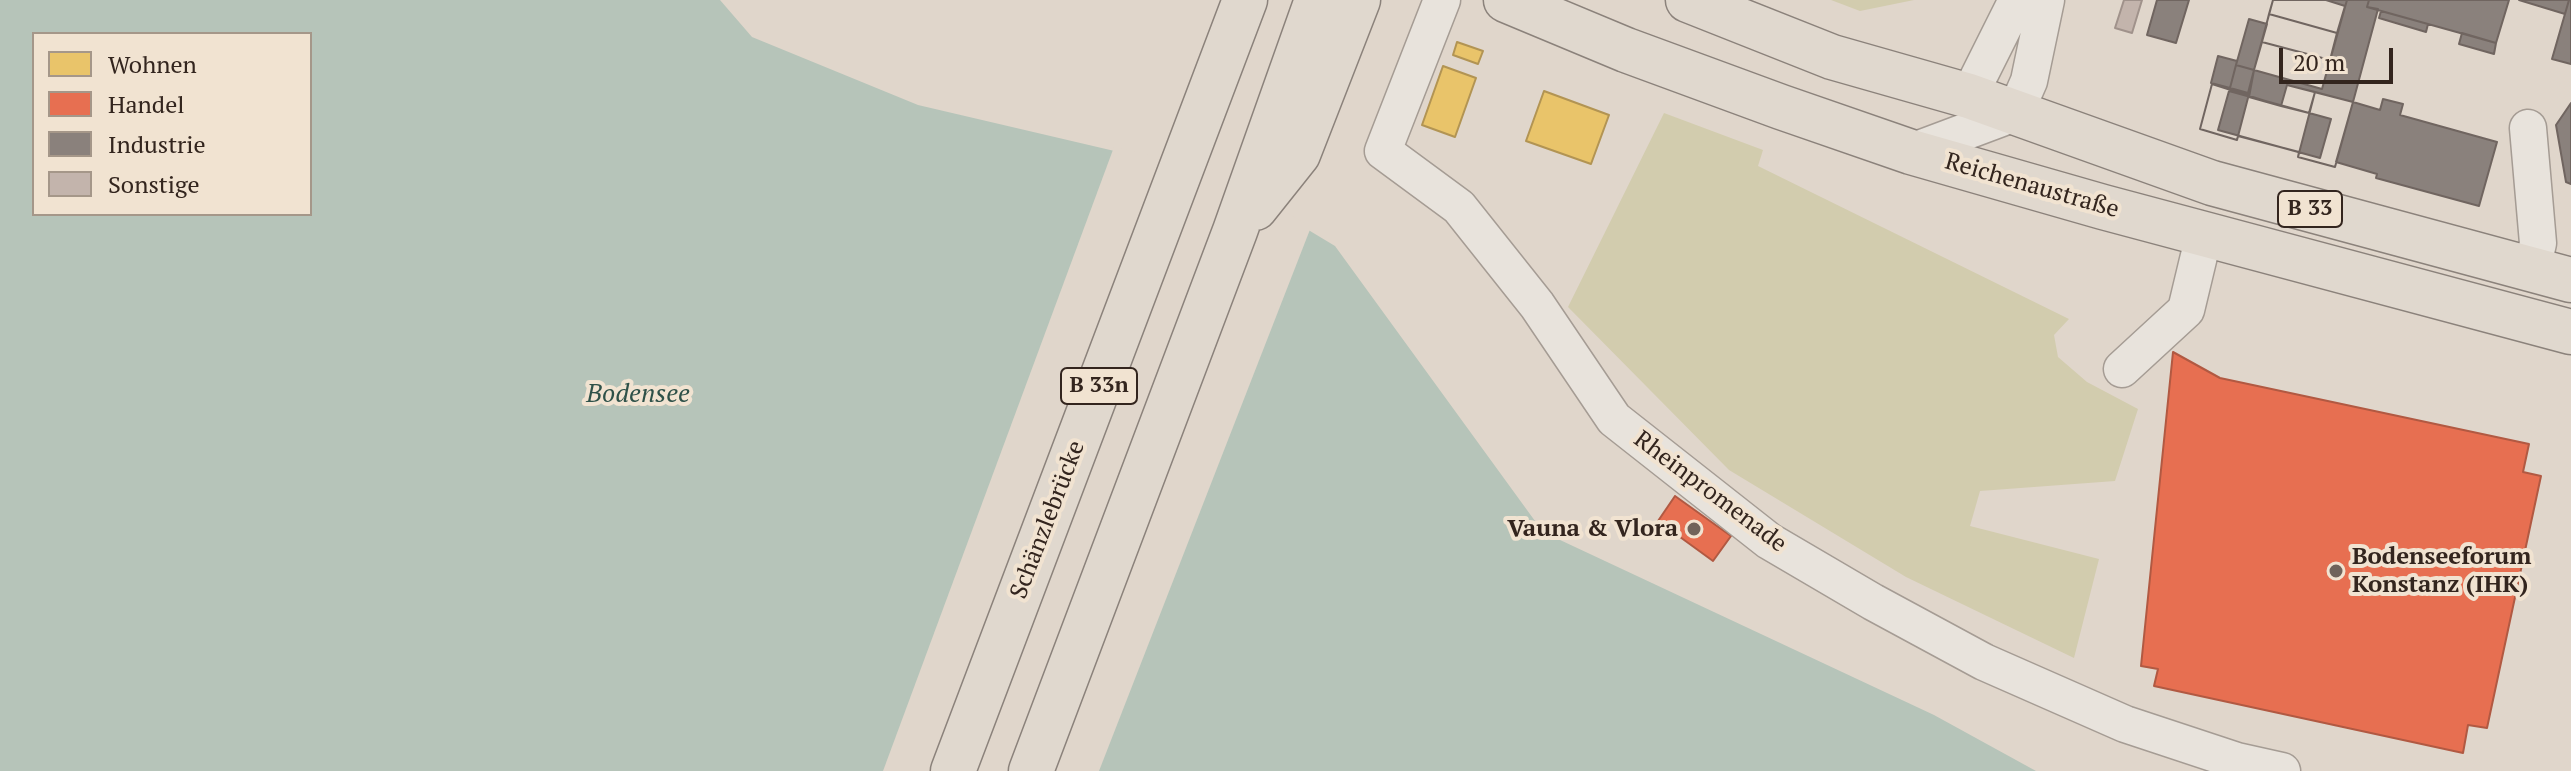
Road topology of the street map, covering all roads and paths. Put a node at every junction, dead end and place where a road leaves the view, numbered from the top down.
1 (1245, 0) edge
2 (1317, 0) edge
3 (1358, 0) edge
4 (1442, 0) edge
5 (1506, 0) edge
6 (1688, 0) edge
7 (2017, 0) edge
8 (2046, 0) edge
9 (1969, 96) junction
10 (2015, 113) junction
11 (2528, 128) dead end
12 (1911, 152) junction
13 (1235, 231) junction
14 (2204, 235) junction
15 (2551, 275) edge
16 (2571, 332) edge
17 (2122, 369) dead end
18 (953, 771) edge
19 (1031, 771) edge
20 (2282, 771) edge

1 - 18 main road, Schänzlebrücke / B 33n
2 - 13 main road, B 33n
3 - 13 main road, B 33n
4 - 20 street, Rheinpromenade
5 - 12 main road, Reichenaustraße / B 33
6 - 9 main road, B 33
7 - 9 street
8 - 10 street
9 - 10 main road, B 33
10 - 12 street
10 - 15 main road, B 33
11 - 15 street
12 - 14 main road, Reichenaustraße / B 33
13 - 19 main road, B 33n
14 - 16 main road, Reichenaustraße / B 33
14 - 17 street

